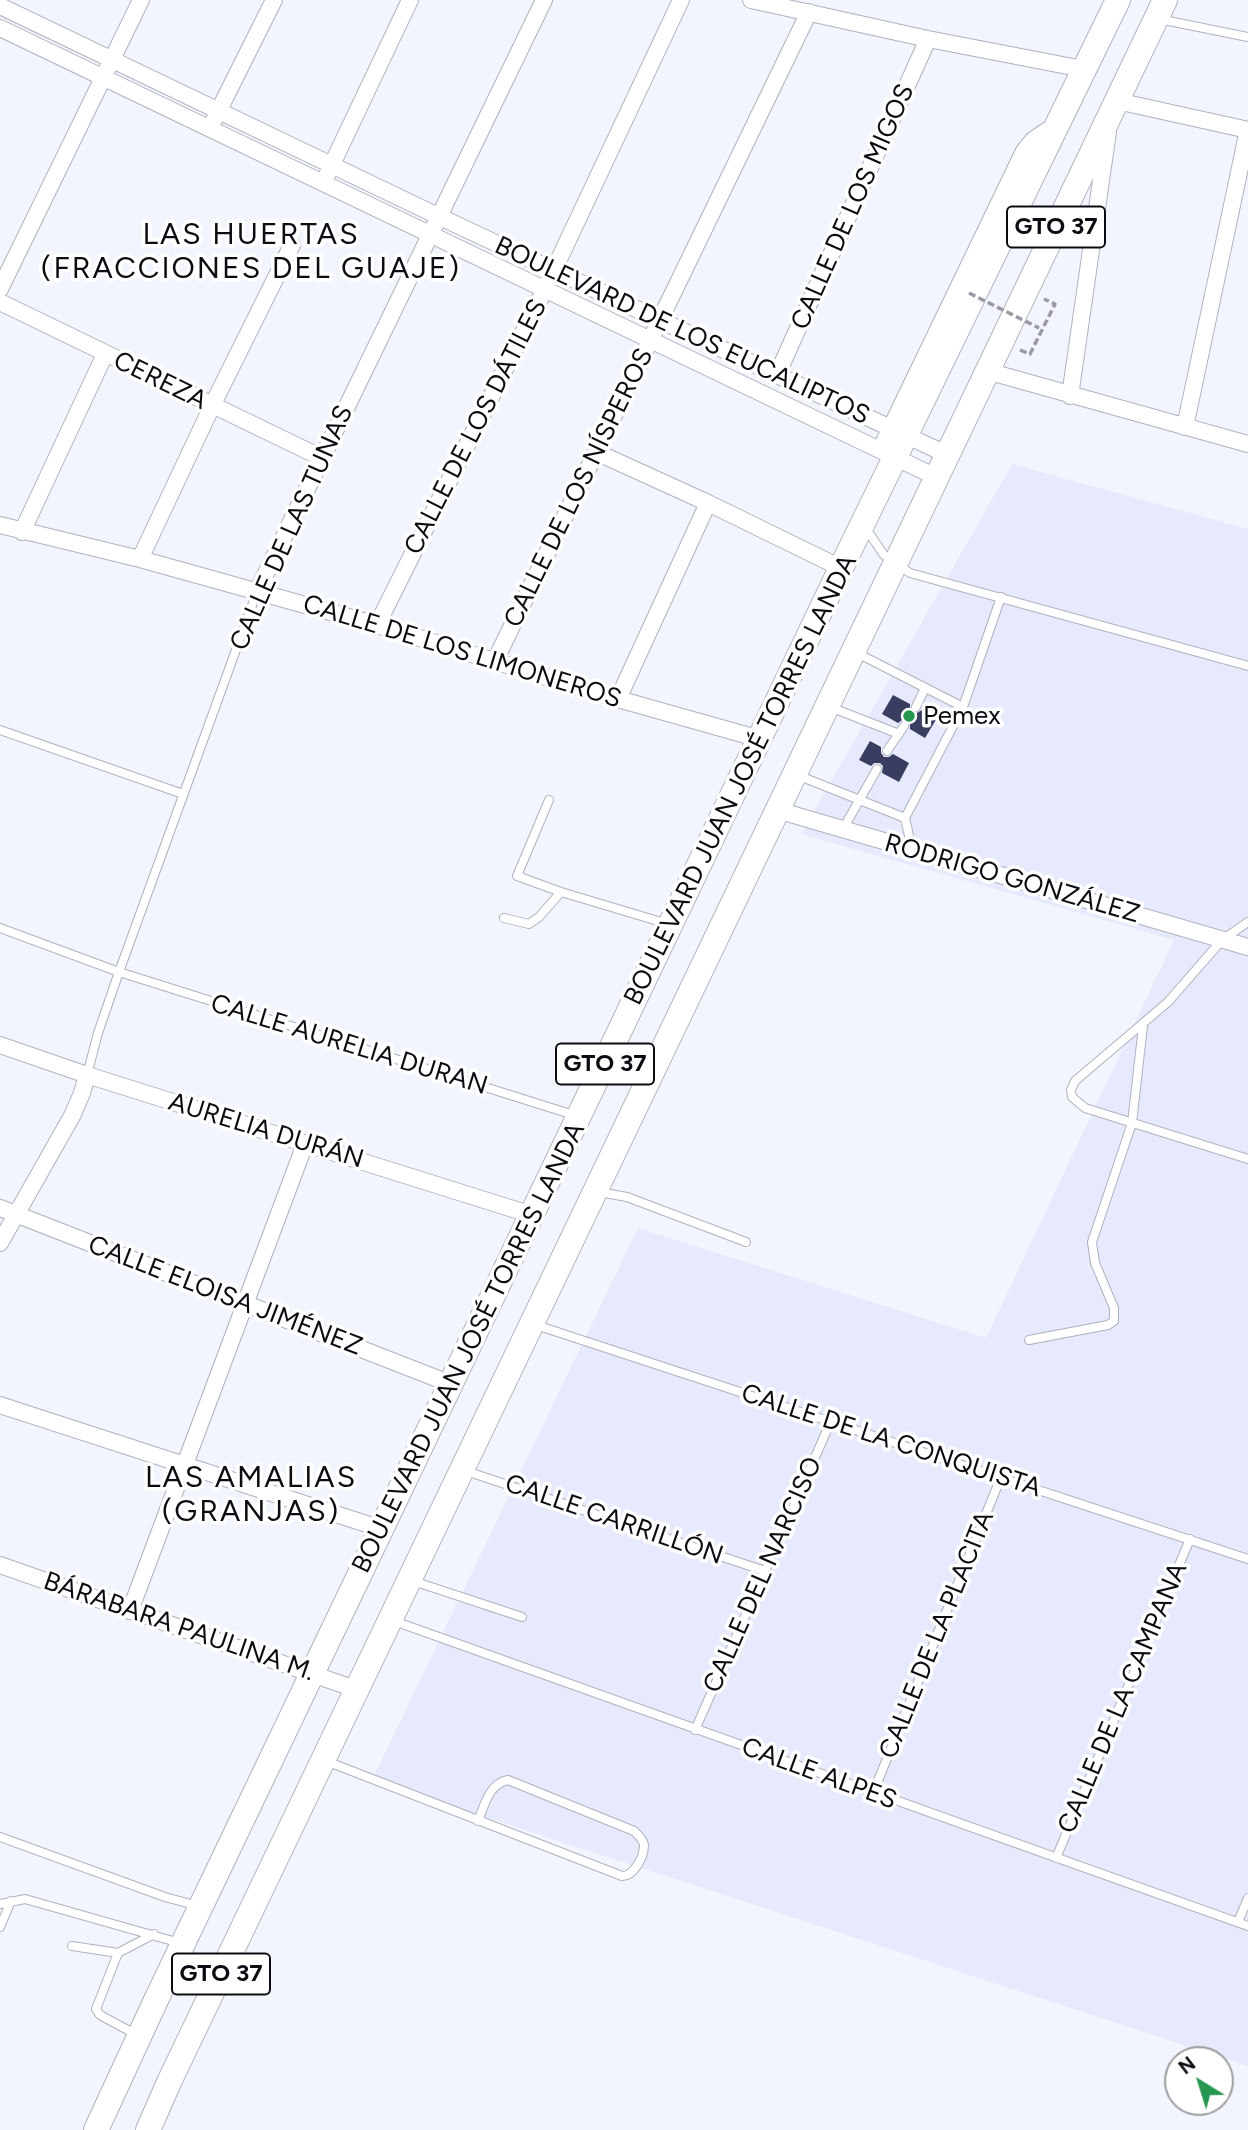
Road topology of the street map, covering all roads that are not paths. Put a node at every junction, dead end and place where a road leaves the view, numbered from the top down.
1 (141, 0) edge
2 (274, 0) edge
3 (410, 0) edge
4 (544, 0) edge
5 (681, 0) edge
6 (751, 0) edge
7 (1118, 0) edge
8 (1, 3) edge
9 (1160, 9) edge
10 (809, 12) junction
11 (0, 28) edge
12 (1248, 37) edge
13 (928, 39) junction
14 (113, 60) junction
15 (1083, 69) junction
16 (104, 78) junction
17 (1114, 106) junction
18 (219, 111) junction
19 (210, 130) junction
20 (1248, 130) edge
21 (331, 165) junction
22 (322, 184) junction
23 (440, 217) junction
24 (431, 236) junction
25 (292, 246) dead end
26 (554, 270) junction
27 (0, 289) edge
28 (545, 289) junction
29 (0, 302) edge
30 (660, 321) junction
31 (651, 340) junction
32 (105, 354) junction
33 (987, 371) junction
34 (777, 375) junction
35 (1070, 396) junction
36 (212, 406) junction
37 (1185, 427) junction
38 (894, 443) junction
39 (1248, 444) edge
40 (596, 452) junction
41 (948, 454) junction
42 (322, 458) junction
43 (936, 477) junction
44 (708, 503) junction
45 (0, 525) edge
46 (864, 525) junction
47 (22, 532) junction
48 (140, 559) junction
49 (894, 564) junction
50 (841, 568) junction
51 (257, 592) junction
52 (1001, 597) junction
53 (377, 625) junction
54 (852, 650) junction
55 (495, 661) junction
56 (1248, 666) edge
57 (925, 688) junction
58 (618, 699) junction
59 (826, 706) junction
60 (916, 707) dead end
61 (963, 707) junction
62 (904, 726) dead end
63 (0, 730) edge
64 (898, 734) junction
65 (760, 739) junction
66 (887, 751) dead end
67 (877, 769) dead end
68 (795, 774) junction
69 (183, 794) junction
70 (860, 799) junction
71 (549, 800) dead end
72 (777, 810) junction
73 (905, 818) junction
74 (843, 829) junction
75 (912, 849) junction
76 (561, 892) junction
77 (504, 918) dead end
78 (1248, 922) edge
79 (671, 925) junction
80 (0, 928) edge
81 (1222, 940) junction
82 (1248, 947) edge
83 (118, 972) junction
84 (1143, 1026) junction
85 (0, 1045) edge
86 (87, 1075) junction
87 (580, 1117) junction
88 (1132, 1123) junction
89 (305, 1143) junction
90 (1248, 1159) edge
91 (596, 1191) junction
92 (0, 1208) edge
93 (17, 1214) junction
94 (533, 1215) junction
95 (0, 1242) edge
96 (746, 1242) dead end
97 (244, 1304) junction
98 (533, 1324) junction
99 (1029, 1340) dead end
100 (451, 1384) junction
101 (0, 1405) edge
102 (831, 1420) junction
103 (183, 1465) junction
104 (463, 1470) junction
105 (1002, 1477) junction
106 (382, 1529) junction
107 (1190, 1539) junction
108 (1248, 1559) edge
109 (0, 1565) edge
110 (765, 1571) junction
111 (411, 1580) junction
112 (130, 1611) junction
113 (522, 1617) dead end
114 (391, 1620) junction
115 (312, 1674) junction
116 (358, 1690) junction
117 (695, 1730) junction
118 (324, 1760) junction
119 (873, 1793) junction
120 (478, 1821) junction
121 (0, 1837) edge
122 (1056, 1858) junction
123 (1248, 1898) edge
124 (11, 1901) junction
125 (0, 1904) edge
126 (200, 1907) junction
127 (1238, 1922) junction
128 (1248, 1926) edge
129 (0, 1927) edge
130 (154, 1934) junction
131 (183, 1944) junction
132 (72, 1946) dead end
133 (118, 1953) junction
134 (138, 2036) junction
135 (96, 2130) edge
136 (148, 2130) edge

1 - 14 street
2 - 18 street
3 - 21 street
4 - 23 street, CALLE DE LAS TUNAS
5 - 26 street, CALLE DE LOS DÁTILES
6 - 10 street
7 - 15 main road, BOULEVARD JUAN JOSÉ TORRES LANDA / GTO 37
8 - 14 street, BOULEVARD DE LOS EUCALIPTOS
9 - 12 lane
9 - 17 main road, BOULEVARD JUAN JOSÉ TORRES LANDA / GTO 37
10 - 13 street
10 - 30 street, CALLE DE LOS NÍSPEROS
11 - 16 street, BOULEVARD DE LOS EUCALIPTOS
13 - 15 street
13 - 34 street, CALLE DE LOS MIGOS
14 - 16 street
14 - 18 street, BOULEVARD DE LOS EUCALIPTOS
15 - 38 main road, BOULEVARD JUAN JOSÉ TORRES LANDA / GTO 37
16 - 19 street, BOULEVARD DE LOS EUCALIPTOS
16 - 27 street
17 - 20 street
17 - 33 main road, BOULEVARD JUAN JOSÉ TORRES LANDA / GTO 37
17 - 35 street
18 - 19 street
18 - 21 street, BOULEVARD DE LOS EUCALIPTOS
19 - 22 street, BOULEVARD DE LOS EUCALIPTOS
20 - 37 street
21 - 22 street
21 - 23 street, BOULEVARD DE LOS EUCALIPTOS
22 - 24 street, BOULEVARD DE LOS EUCALIPTOS
23 - 24 street, CALLE DE LAS TUNAS
23 - 26 street, BOULEVARD DE LOS EUCALIPTOS
24 - 28 street, BOULEVARD DE LOS EUCALIPTOS
24 - 42 street, CALLE DE LAS TUNAS
25 - 36 street
26 - 28 street, CALLE DE LOS DÁTILES
26 - 30 street, BOULEVARD DE LOS EUCALIPTOS
28 - 31 street, BOULEVARD DE LOS EUCALIPTOS
28 - 53 street, CALLE DE LOS DÁTILES
29 - 32 street, CEREZA
30 - 31 street, CALLE DE LOS NÍSPEROS
30 - 34 street, BOULEVARD DE LOS EUCALIPTOS
31 - 38 street, BOULEVARD DE LOS EUCALIPTOS
31 - 40 street, CALLE DE LOS NÍSPEROS
32 - 36 street, CEREZA
32 - 47 street
33 - 35 street
33 - 41 main road, BOULEVARD JUAN JOSÉ TORRES LANDA / GTO 37
34 - 38 street, BOULEVARD DE LOS EUCALIPTOS
35 - 37 street
36 - 42 street, CEREZA
36 - 48 street
37 - 39 street
38 - 41 street, BOULEVARD DE LOS EUCALIPTOS
38 - 43 street, BOULEVARD DE LOS EUCALIPTOS
38 - 46 main road, BOULEVARD JUAN JOSÉ TORRES LANDA / GTO 37
40 - 44 street
40 - 55 street, CALLE DE LOS NÍSPEROS
41 - 43 main road, BOULEVARD JUAN JOSÉ TORRES LANDA / GTO 37
42 - 51 street, CALLE DE LAS TUNAS
43 - 49 main road, BOULEVARD JUAN JOSÉ TORRES LANDA / GTO 37
44 - 50 street
44 - 58 street
45 - 47 street, CALLE DE LOS LIMONEROS
46 - 49 lane
46 - 50 main road, BOULEVARD JUAN JOSÉ TORRES LANDA / GTO 37
47 - 48 street, CALLE DE LOS LIMONEROS
48 - 51 street, CALLE DE LOS LIMONEROS
49 - 52 lane
49 - 54 main road, BOULEVARD JUAN JOSÉ TORRES LANDA / GTO 37
50 - 65 main road, BOULEVARD JUAN JOSÉ TORRES LANDA / GTO 37
51 - 53 street, CALLE DE LOS LIMONEROS
51 - 69 lane, CALLE DE LAS TUNAS
52 - 56 lane
52 - 61 lane
53 - 55 street, CALLE DE LOS LIMONEROS
54 - 57 lane
54 - 59 main road, BOULEVARD JUAN JOSÉ TORRES LANDA / GTO 37
55 - 58 street, CALLE DE LOS LIMONEROS
57 - 60 lane
57 - 61 lane
58 - 65 street, CALLE DE LOS LIMONEROS
59 - 64 lane
59 - 68 main road, BOULEVARD JUAN JOSÉ TORRES LANDA / GTO 37
61 - 73 lane
62 - 64 lane
63 - 69 lane
64 - 66 lane
65 - 79 main road, BOULEVARD JUAN JOSÉ TORRES LANDA / GTO 37
67 - 70 lane
68 - 70 lane
68 - 72 main road, BOULEVARD JUAN JOSÉ TORRES LANDA / GTO 37
69 - 83 lane, CALLE DE LAS TUNAS
70 - 73 lane
70 - 74 lane
71 - 76 lane
72 - 74 street, RODRIGO GONZÁLEZ
72 - 91 main road, BOULEVARD JUAN JOSÉ TORRES LANDA / GTO 37
73 - 75 lane
74 - 75 street, RODRIGO GONZÁLEZ
75 - 81 street, RODRIGO GONZÁLEZ
76 - 77 lane
76 - 79 lane
78 - 81 lane
79 - 87 main road, BOULEVARD JUAN JOSÉ TORRES LANDA / GTO 37
80 - 83 lane, CALLE AURELIA DURAN
81 - 82 street, RODRIGO GONZÁLEZ
81 - 84 lane
83 - 86 lane, CALLE DE LAS TUNAS
83 - 87 lane, CALLE AURELIA DURAN
84 - 88 lane
84 - 88 lane
85 - 86 street, AURELIA DURÁN
86 - 89 street, AURELIA DURÁN
86 - 93 street
87 - 94 main road, BOULEVARD JUAN JOSÉ TORRES LANDA / GTO 37
88 - 90 lane
88 - 99 lane
89 - 94 street, AURELIA DURÁN
89 - 97 street
91 - 96 lane
91 - 98 main road, BOULEVARD JUAN JOSÉ TORRES LANDA / GTO 37
92 - 93 street, CALLE ELOISA JIMÉNEZ
93 - 95 street
93 - 97 street, CALLE ELOISA JIMÉNEZ
94 - 100 main road, BOULEVARD JUAN JOSÉ TORRES LANDA / GTO 37
97 - 100 street, CALLE ELOISA JIMÉNEZ
97 - 103 street
98 - 102 lane, CALLE DE LA CONQUISTA
98 - 104 main road, BOULEVARD JUAN JOSÉ TORRES LANDA / GTO 37
100 - 106 main road, BOULEVARD JUAN JOSÉ TORRES LANDA / GTO 37
101 - 103 street
102 - 105 lane, CALLE DE LA CONQUISTA
102 - 110 lane, CALLE DEL NARCISO
103 - 106 street
103 - 112 street
104 - 110 lane, CALLE CARRILLÓN
104 - 111 main road, BOULEVARD JUAN JOSÉ TORRES LANDA / GTO 37
105 - 107 lane, CALLE DE LA CONQUISTA
105 - 119 lane, CALLE DE LA PLACITA
106 - 115 main road, BOULEVARD JUAN JOSÉ TORRES LANDA / GTO 37
107 - 108 lane, CALLE DE LA CONQUISTA
107 - 122 lane, CALLE DE LA CAMPANA
109 - 112 street, BÁRABARA PAULINA M.
110 - 117 lane, CALLE DEL NARCISO
111 - 113 lane
111 - 114 main road, BOULEVARD JUAN JOSÉ TORRES LANDA / GTO 37
112 - 115 street, BÁRABARA PAULINA M.
114 - 116 main road, BOULEVARD JUAN JOSÉ TORRES LANDA / GTO 37
114 - 117 lane, CALLE ALPES
115 - 116 street, BÁRABARA PAULINA M.
115 - 126 main road, BOULEVARD JUAN JOSÉ TORRES LANDA / GTO 37
116 - 118 main road, BOULEVARD JUAN JOSÉ TORRES LANDA / GTO 37
117 - 119 lane, CALLE ALPES
118 - 120 lane
118 - 136 main road, BOULEVARD JUAN JOSÉ TORRES LANDA / GTO 37
119 - 122 lane, CALLE ALPES
120 - 120 lane
121 - 126 lane
122 - 127 lane, CALLE ALPES
123 - 127 lane
124 - 125 lane
124 - 129 lane
124 - 130 lane
126 - 131 main road, BOULEVARD JUAN JOSÉ TORRES LANDA / GTO 37
127 - 128 lane, CALLE ALPES
130 - 131 lane
130 - 133 lane
131 - 134 main road, BOULEVARD JUAN JOSÉ TORRES LANDA / GTO 37
132 - 133 lane
133 - 134 lane
134 - 135 main road, BOULEVARD JUAN JOSÉ TORRES LANDA / GTO 37

